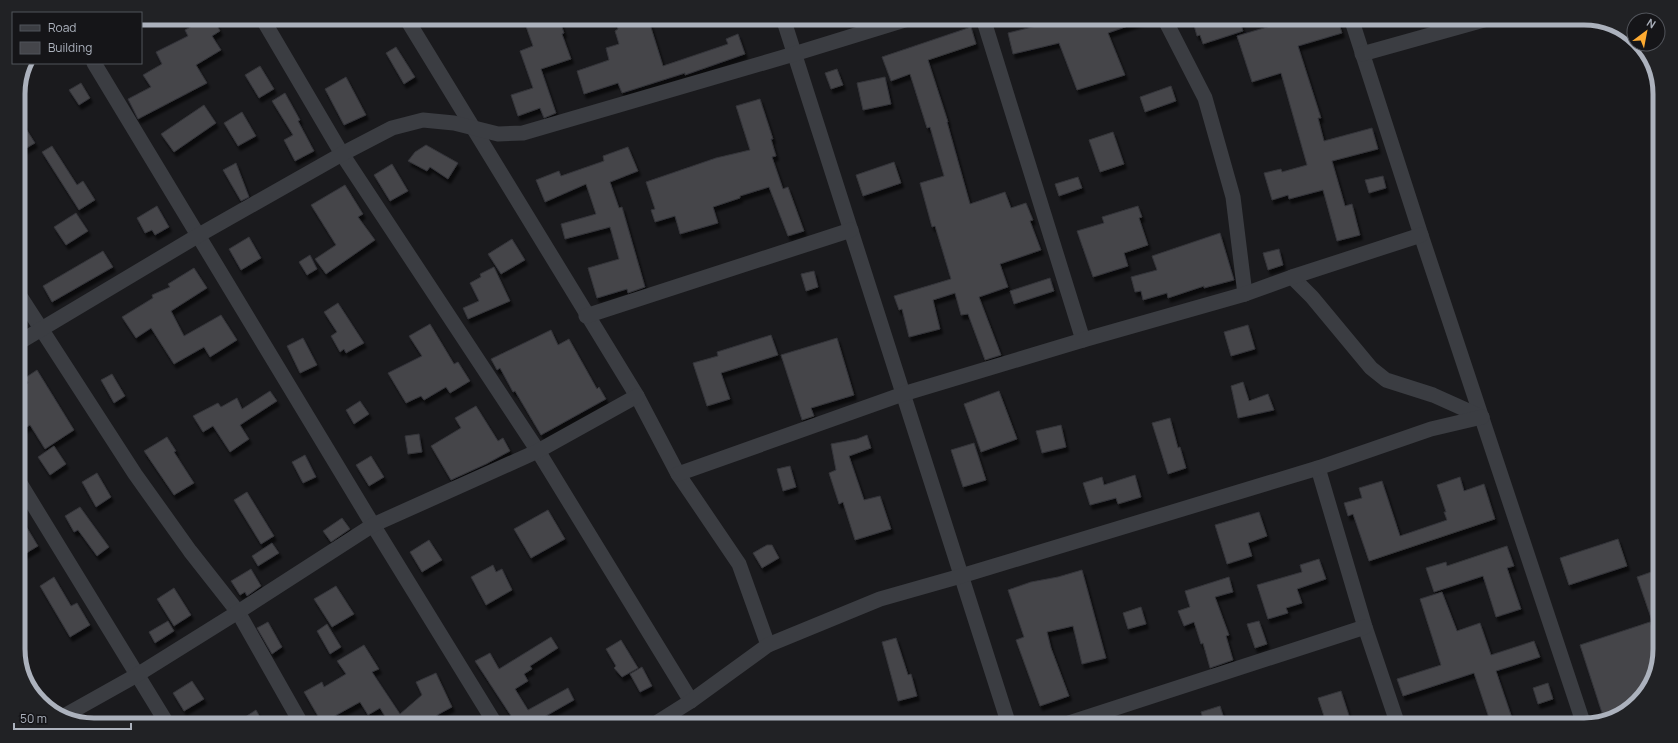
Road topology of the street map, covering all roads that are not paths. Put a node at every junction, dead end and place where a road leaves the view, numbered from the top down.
1 (266, 25) edge
2 (410, 25) edge
3 (785, 25) edge
4 (888, 25) edge
5 (985, 25) edge
6 (1168, 25) edge
7 (1353, 25) edge
8 (1466, 25) edge
9 (794, 54) junction
10 (1362, 54) junction
11 (95, 64) edge
12 (473, 128) junction
13 (342, 154) junction
14 (851, 230) junction
15 (199, 235) junction
16 (1421, 235) junction
17 (1292, 277) junction
18 (1245, 294) junction
19 (25, 305) edge
20 (586, 316) junction
21 (40, 329) junction
22 (25, 339) edge
23 (1083, 340) junction
24 (903, 394) junction
25 (637, 396) junction
26 (1482, 417) junction
27 (538, 451) junction
28 (1318, 468) junction
29 (678, 474) junction
30 (25, 491) edge
31 (373, 525) junction
32 (961, 576) junction
33 (238, 612) junction
34 (1365, 627) junction
35 (768, 645) junction
36 (137, 675) junction
37 (691, 701) junction
38 (69, 713) edge
39 (164, 718) edge
40 (298, 718) edge
41 (492, 718) edge
42 (664, 718) edge
43 (1006, 718) edge
44 (1085, 718) edge
45 (1396, 718) edge
46 (1582, 718) edge

1 - 13 street
2 - 12 street
3 - 9 street
4 - 9 street
5 - 23 street
6 - 18 street
7 - 10 street
8 - 10 street
9 - 12 street
9 - 14 street
10 - 16 street
11 - 15 street
12 - 13 street
12 - 20 street
13 - 15 street
13 - 27 street
14 - 20 street
14 - 24 street
15 - 21 street
15 - 31 street
16 - 17 street
16 - 26 street
17 - 18 street
17 - 26 street
18 - 23 street
19 - 21 street
20 - 25 street
21 - 22 street
21 - 33 street
23 - 24 street
24 - 29 street
24 - 32 street
25 - 27 street
25 - 29 street
26 - 28 street
26 - 46 street
27 - 31 street
27 - 37 street
28 - 32 street
28 - 34 street
29 - 35 street
30 - 36 street
31 - 33 street
31 - 41 street
32 - 35 street
32 - 43 street
33 - 36 street
33 - 40 street
34 - 44 street
34 - 45 street
35 - 37 street
36 - 38 street
36 - 39 street
37 - 42 street

